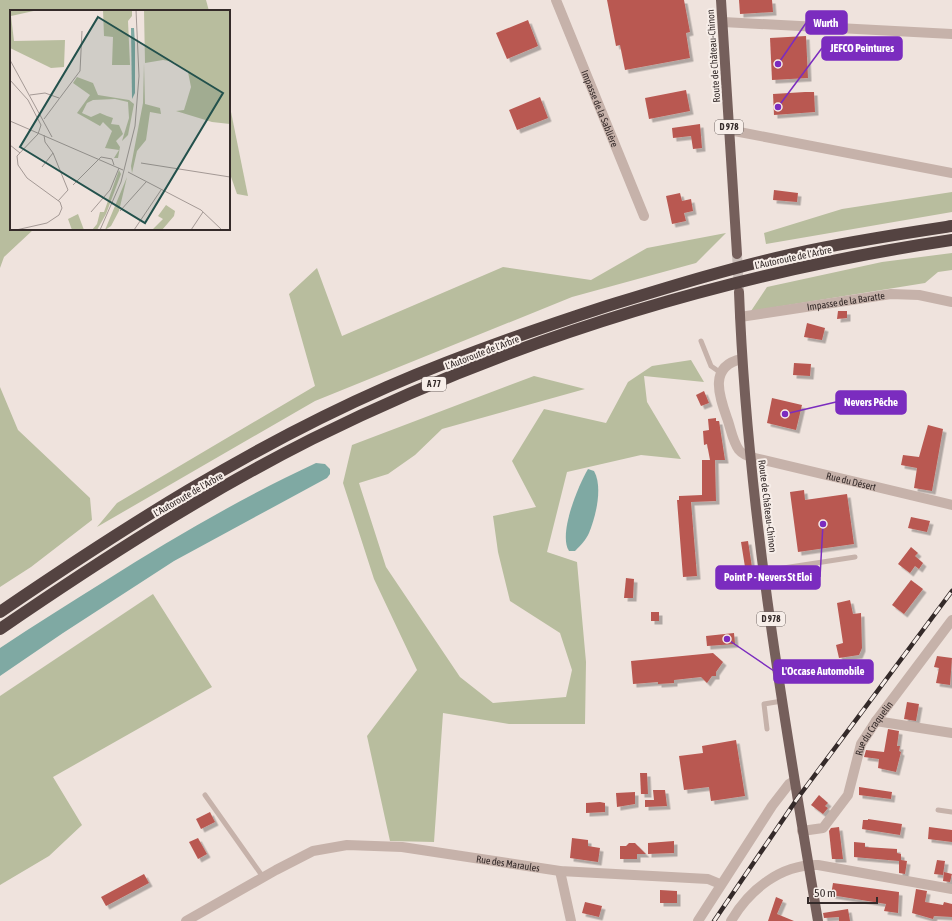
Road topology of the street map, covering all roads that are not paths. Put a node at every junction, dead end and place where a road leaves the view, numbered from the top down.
1 (556, 0) edge
2 (721, 0) edge
3 (723, 22) junction
4 (952, 34) edge
5 (729, 130) junction
6 (952, 173) edge
7 (644, 216) dead end
8 (952, 226) edge
9 (952, 240) edge
10 (737, 254) tunnel mouth
11 (739, 292) tunnel mouth
12 (952, 302) edge
13 (740, 317) junction
14 (701, 342) dead end
15 (742, 359) junction
16 (721, 373) junction
17 (750, 457) junction
18 (952, 505) edge
19 (854, 557) dead end
20 (764, 571) junction
21 (0, 612) edge
22 (952, 620) edge
23 (0, 629) edge
24 (782, 701) junction
25 (876, 721) junction
26 (768, 729) dead end
27 (952, 732) edge
28 (794, 781) junction
29 (205, 795) dead end
30 (938, 810) dead end
31 (952, 812) edge
32 (802, 832) junction
33 (808, 864) junction
34 (560, 871) junction
35 (263, 877) junction
36 (720, 884) junction
37 (952, 889) edge
38 (186, 921) edge
39 (571, 921) edge
40 (698, 921) edge
41 (730, 921) edge
42 (818, 921) edge

1 - 7 street, Impasse de la Sablière
2 - 3 main road, Route de Château-Chinon / D 978
3 - 4 street
3 - 5 main road, Route de Château-Chinon / D 978
5 - 6 street
5 - 10 main road, Route de Château-Chinon / D 978
8 - 21 highway, L'Autoroute de l'Arbre / A 77
9 - 23 highway, L'Autoroute de l'Arbre / A 77
11 - 13 main road, Route de Château-Chinon / D 978
12 - 13 street, Impasse de la Baratte
13 - 15 main road, Route de Château-Chinon / D 978
14 - 16 lane
15 - 16 street
15 - 17 main road, Route de Château-Chinon / D 978
16 - 17 street
17 - 18 street, Rue du Désert
17 - 20 main road, Route de Château-Chinon / D 978
19 - 20 lane
20 - 24 main road, Route de Château-Chinon / D 978
22 - 25 street, Rue du Craquelin
24 - 26 lane
24 - 28 main road, Route de Château-Chinon / D 978
25 - 27 street
25 - 32 street, Rue du Craquelin
28 - 32 main road, Route de Château-Chinon / D 978
28 - 36 street
29 - 35 lane
30 - 31 lane
32 - 33 main road, Route de Château-Chinon / D 978
33 - 37 street
33 - 41 street
33 - 42 main road, D 978
34 - 35 street, Rue des Maraules
34 - 36 street, Rue des Maraules
34 - 39 street
35 - 38 street, Rue des Maraules
36 - 40 street

